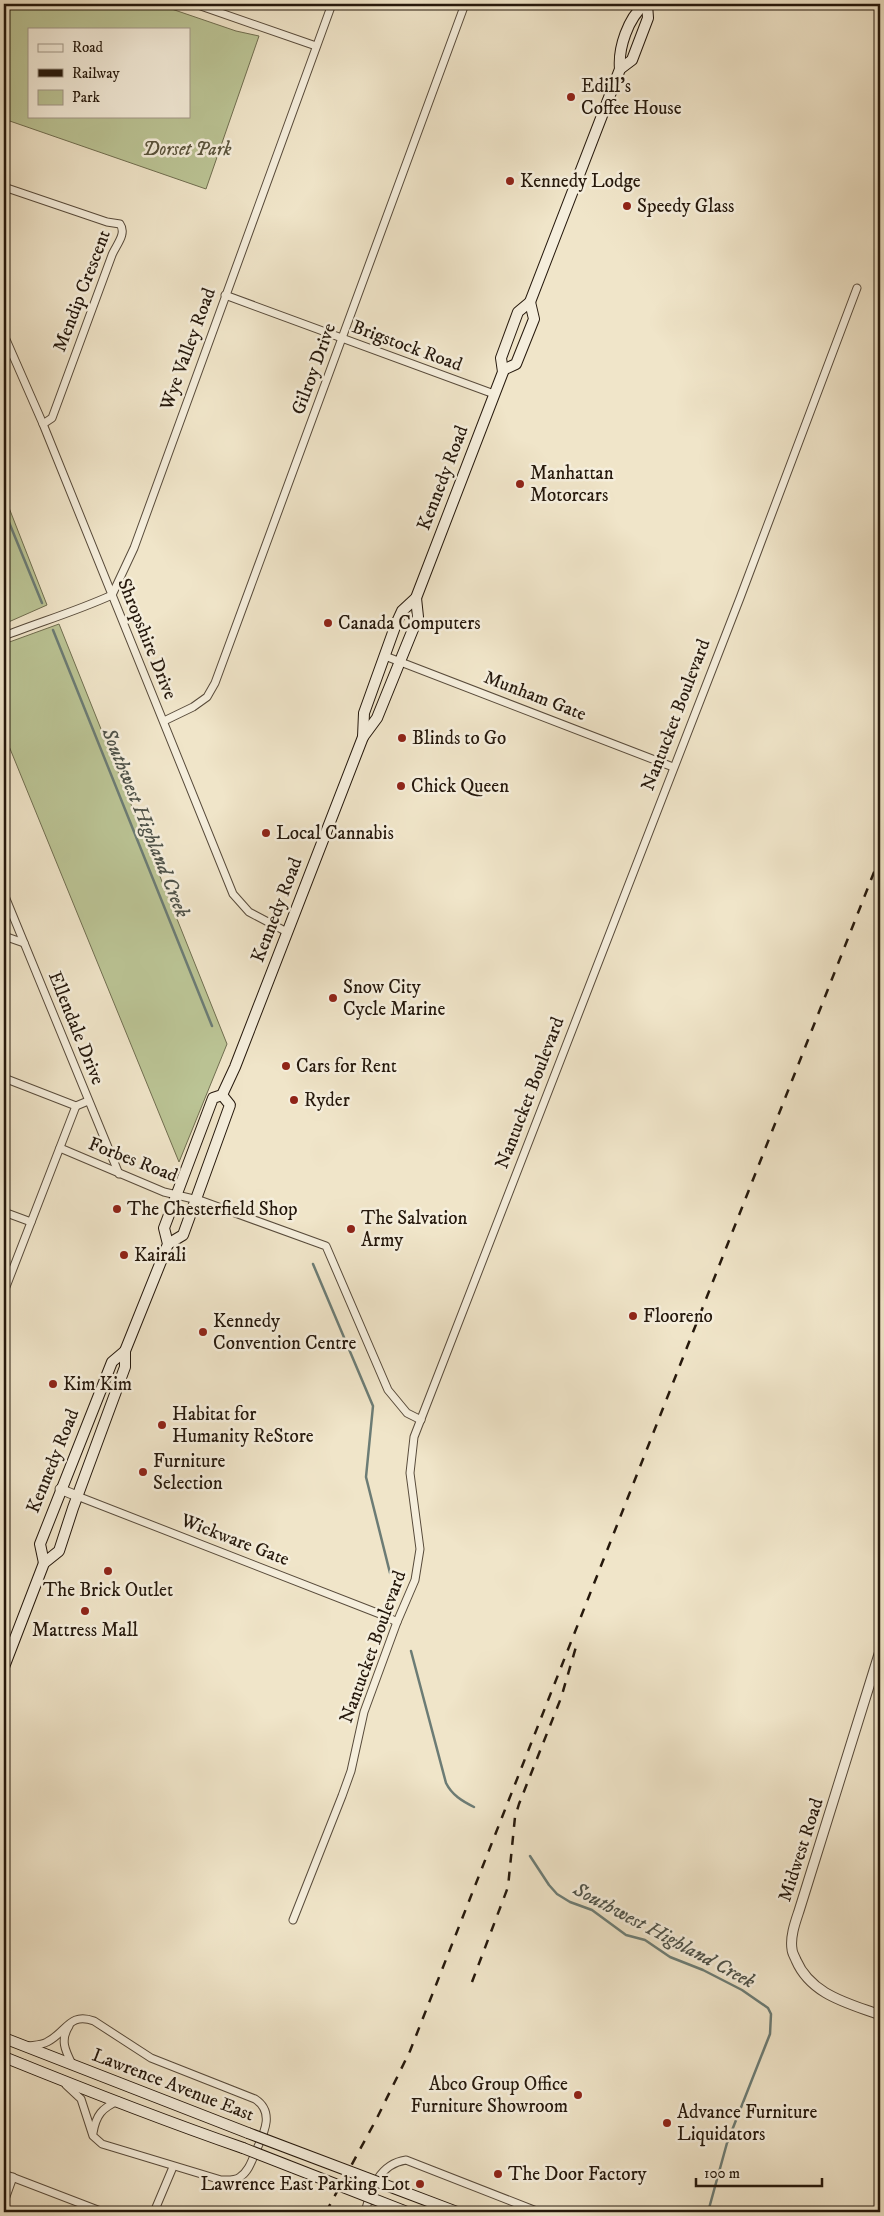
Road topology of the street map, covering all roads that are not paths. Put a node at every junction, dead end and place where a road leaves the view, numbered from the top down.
1 (195, 4) edge
2 (332, 4) edge
3 (465, 4) edge
4 (646, 4) edge
5 (316, 46) junction
6 (4, 187) edge
7 (858, 288) dead end
8 (225, 296) junction
9 (530, 302) junction
10 (4, 334) edge
11 (341, 339) junction
12 (504, 370) junction
13 (494, 394) junction
14 (43, 424) junction
15 (112, 595) junction
16 (416, 598) junction
17 (4, 636) edge
18 (385, 656) junction
19 (400, 661) junction
20 (164, 721) junction
21 (363, 738) junction
22 (673, 767) junction
23 (4, 894) edge
24 (287, 932) junction
25 (4, 936) edge
26 (24, 944) junction
27 (4, 1078) edge
28 (222, 1095) junction
29 (88, 1101) junction
30 (76, 1106) junction
31 (60, 1148) junction
32 (119, 1174) junction
33 (176, 1195) junction
34 (196, 1199) junction
35 (4, 1212) edge
36 (31, 1222) junction
37 (168, 1244) junction
38 (4, 1292) edge
39 (125, 1351) junction
40 (421, 1420) junction
41 (60, 1489) junction
42 (77, 1496) junction
43 (44, 1563) junction
44 (397, 1622) junction
45 (880, 1651) edge
46 (4, 1667) edge
47 (293, 1920) dead end
48 (880, 2015) edge
49 (74, 2020) junction
50 (4, 2038) edge
51 (25, 2046) junction
52 (4, 2057) edge
53 (72, 2064) junction
54 (56, 2078) junction
55 (118, 2101) junction
56 (93, 2136) junction
57 (173, 2167) junction
58 (4, 2174) edge
59 (14, 2177) junction
60 (4, 2202) edge
61 (103, 2212) edge
62 (154, 2212) edge
63 (365, 2212) edge
64 (407, 2212) edge
65 (457, 2212) edge
66 (539, 2212) edge

1 - 5 street
2 - 5 street, Wye Valley Road
3 - 11 street, Gilroy Drive
4 - 9 main road, Kennedy Road
5 - 8 street, Wye Valley Road
6 - 14 street, Mendip Crescent
7 - 22 street, Nantucket Boulevard
8 - 11 street, Brigstock Road
8 - 15 street, Wye Valley Road
9 - 12 main road, Kennedy Road
9 - 12 main road, Kennedy Road
10 - 14 street, Shropshire Drive
11 - 13 street, Brigstock Road
11 - 20 street, Gilroy Drive
12 - 13 main road, Kennedy Road
13 - 16 main road, Kennedy Road
14 - 15 street, Shropshire Drive
15 - 17 street
15 - 20 street, Shropshire Drive
16 - 18 main road, Kennedy Road
16 - 19 main road, Kennedy Road
18 - 19 street, Munham Gate
18 - 21 main road, Kennedy Road
19 - 21 main road, Kennedy Road
19 - 22 street, Munham Gate
20 - 24 street, Shropshire Drive
21 - 24 main road, Kennedy Road
22 - 40 street, Nantucket Boulevard
23 - 26 street, Ellendale Drive
24 - 28 main road, Kennedy Road
25 - 26 street
26 - 29 street, Ellendale Drive
27 - 30 street
28 - 33 main road, Kennedy Road
28 - 34 main road, Kennedy Road
29 - 30 street
29 - 32 street, Ellendale Drive
30 - 31 street, Ellendale Drive
31 - 32 street, Forbes Road
31 - 36 street, Ellendale Drive
32 - 33 street, Forbes Road
33 - 34 street, Forbes Road
33 - 37 main road, Kennedy Road
34 - 37 main road, Kennedy Road
34 - 40 street, Forbes Road
35 - 36 street
36 - 38 street, Ellendale Drive
37 - 39 main road, Kennedy Road
39 - 41 main road, Kennedy Road
39 - 42 main road, Kennedy Road
40 - 44 street, Nantucket Boulevard
41 - 42 street, Wickware Gate
41 - 43 main road, Kennedy Road
42 - 43 main road, Kennedy Road
42 - 44 street, Wickware Gate
43 - 46 main road, Kennedy Road
44 - 47 street, Nantucket Boulevard
45 - 48 street, Midwest Road
49 - 51 street
49 - 53 street, Lawrence Avenue East
49 - 57 street, Lawrence Avenue East
50 - 51 main road, Lawrence Avenue East
51 - 53 main road, Lawrence Avenue East
52 - 54 main road, Lawrence Avenue East
53 - 65 main road, Lawrence Avenue East, bridge
54 - 55 main road, Lawrence Avenue East
54 - 56 street, Lawrence Avenue East
55 - 56 street, Lawrence Avenue East
55 - 64 main road, Lawrence Avenue East, bridge
56 - 57 street, Lawrence Avenue East
57 - 62 street
58 - 59 street
59 - 60 street
59 - 61 street
63 - 66 street

